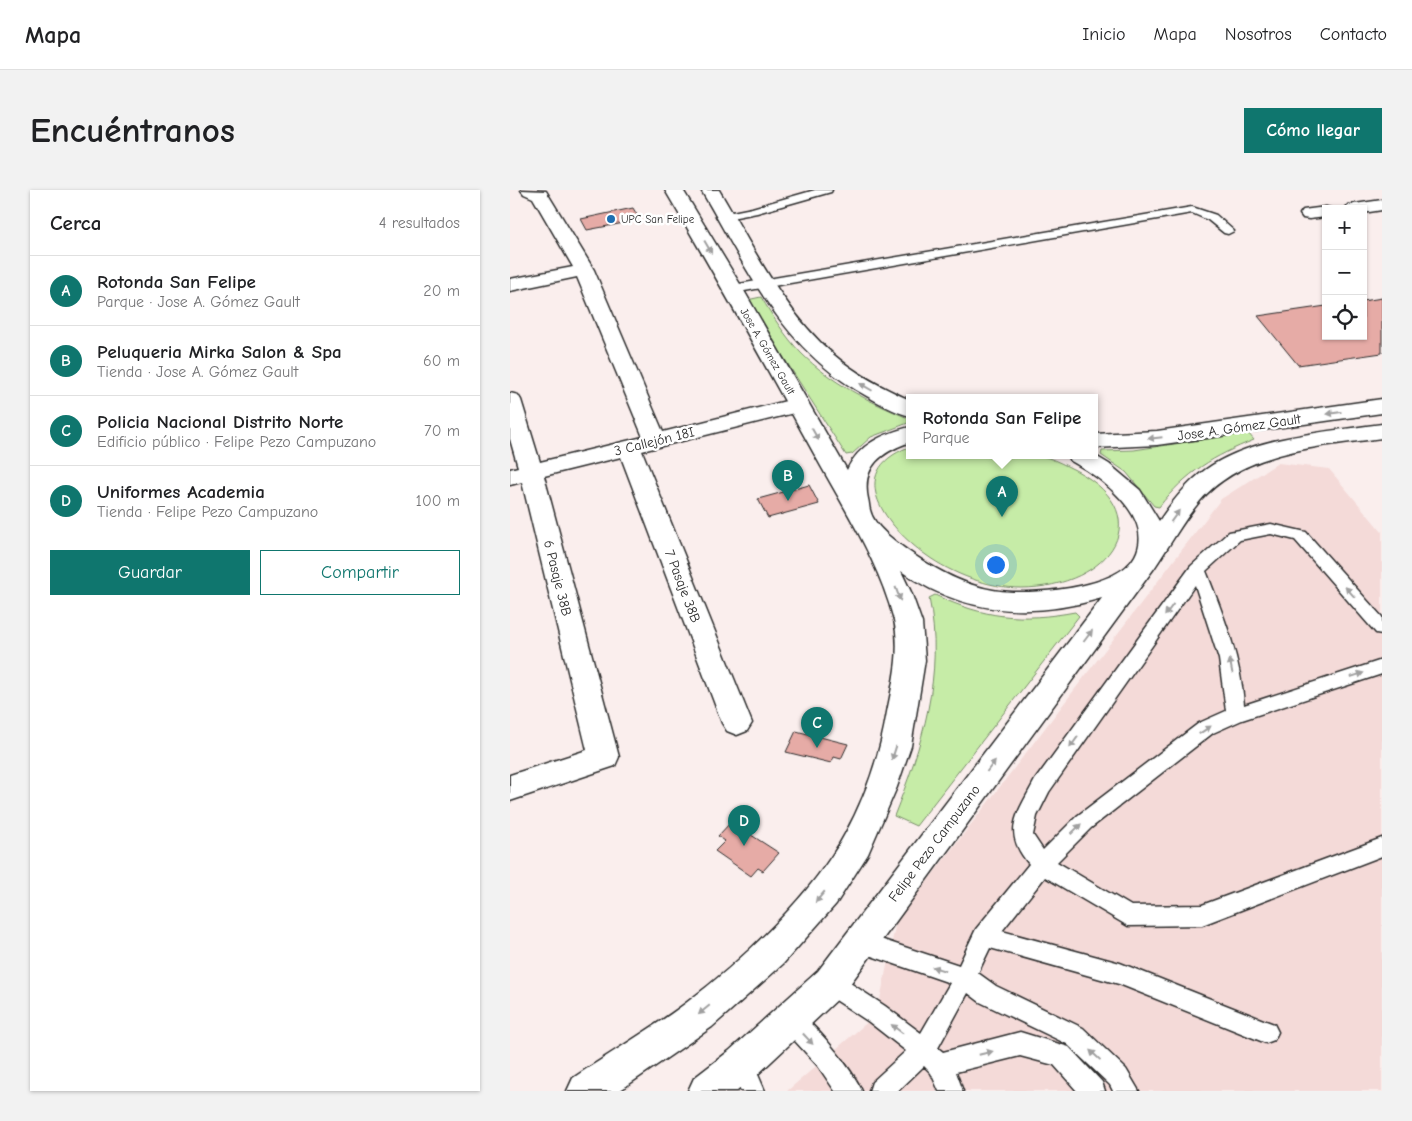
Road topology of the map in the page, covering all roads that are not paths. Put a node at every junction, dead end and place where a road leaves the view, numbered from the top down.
1 (530, 190) edge
2 (674, 190) edge
3 (710, 190) edge
4 (826, 190) edge
5 (1382, 206) edge
6 (1367, 208) edge
7 (726, 216) junction
8 (1228, 231) dead end
9 (584, 270) junction
10 (765, 282) junction
11 (510, 285) edge
12 (733, 290) junction
13 (510, 400) edge
14 (798, 405) junction
15 (1382, 406) edge
16 (906, 407) edge
17 (1382, 431) edge
18 (906, 435) edge
19 (656, 441) junction
20 (1098, 441) edge
21 (629, 448) junction
22 (1084, 459) edge
23 (521, 474) edge
24 (865, 523) junction
25 (1142, 565) junction
26 (1197, 570) junction
27 (1382, 628) edge
28 (1382, 667) edge
29 (1235, 715) junction
30 (736, 723) dead end
31 (510, 788) edge
32 (1382, 847) edge
33 (1042, 864) junction
34 (984, 936) junction
35 (860, 942) junction
36 (965, 977) junction
37 (830, 983) junction
38 (790, 1020) junction
39 (1266, 1032) dead end
40 (931, 1057) junction
41 (748, 1078) edge
42 (1118, 1086) edge
43 (586, 1091) edge
44 (707, 1091) edge
45 (850, 1091) edge
46 (881, 1091) edge
47 (951, 1091) edge
48 (1093, 1091) edge

1 - 9 main road
2 -> 12 main road, Jose A. Gómez Gault
3 - 7 main road
4 - 7 lane
5 - 6 main road
7 - 10 main road
8 - 10 lane
9 - 11 main road
9 - 19 main road
10 - 12 lane
16 -> 10 main road
12 - 14 main road, Jose A. Gómez Gault
13 - 23 main road, 6 Pasaje 38B
14 - 19 main road, 3 Callejón 18I
14 -> 24 main road, Jose A. Gómez Gault
15 -> 20 main road, Jose A. Gómez Gault
25 -> 17 main road, Jose A. Gómez Gault
18 - 24 main road
19 - 21 main road, 3 Callejón 18I
21 - 23 main road, 3 Callejón 18I
21 - 30 main road, 7 Pasaje 38B
22 - 25 main road
23 - 31 main road, 6 Pasaje 38B
24 - 25 main road
24 -> 43 main road
35 -> 25 main road, Felipe Pezo Campuzano
27 -> 26 lane
29 -> 26 lane
26 -> 33 lane
29 -> 28 lane
33 -> 29 lane
32 - 33 lane
33 - 34 lane
34 - 36 lane
34 - 39 lane
36 -> 35 lane
35 - 37 main road, Felipe Pezo Campuzano
36 - 40 lane
42 -> 36 lane
37 - 38 main road, Felipe Pezo Campuzano
40 -> 37 lane
38 - 41 main road, Felipe Pezo Campuzano
38 -> 45 lane
40 - 46 lane
40 - 47 lane
40 -> 48 lane
41 - 44 main road, Felipe Pezo Campuzano

